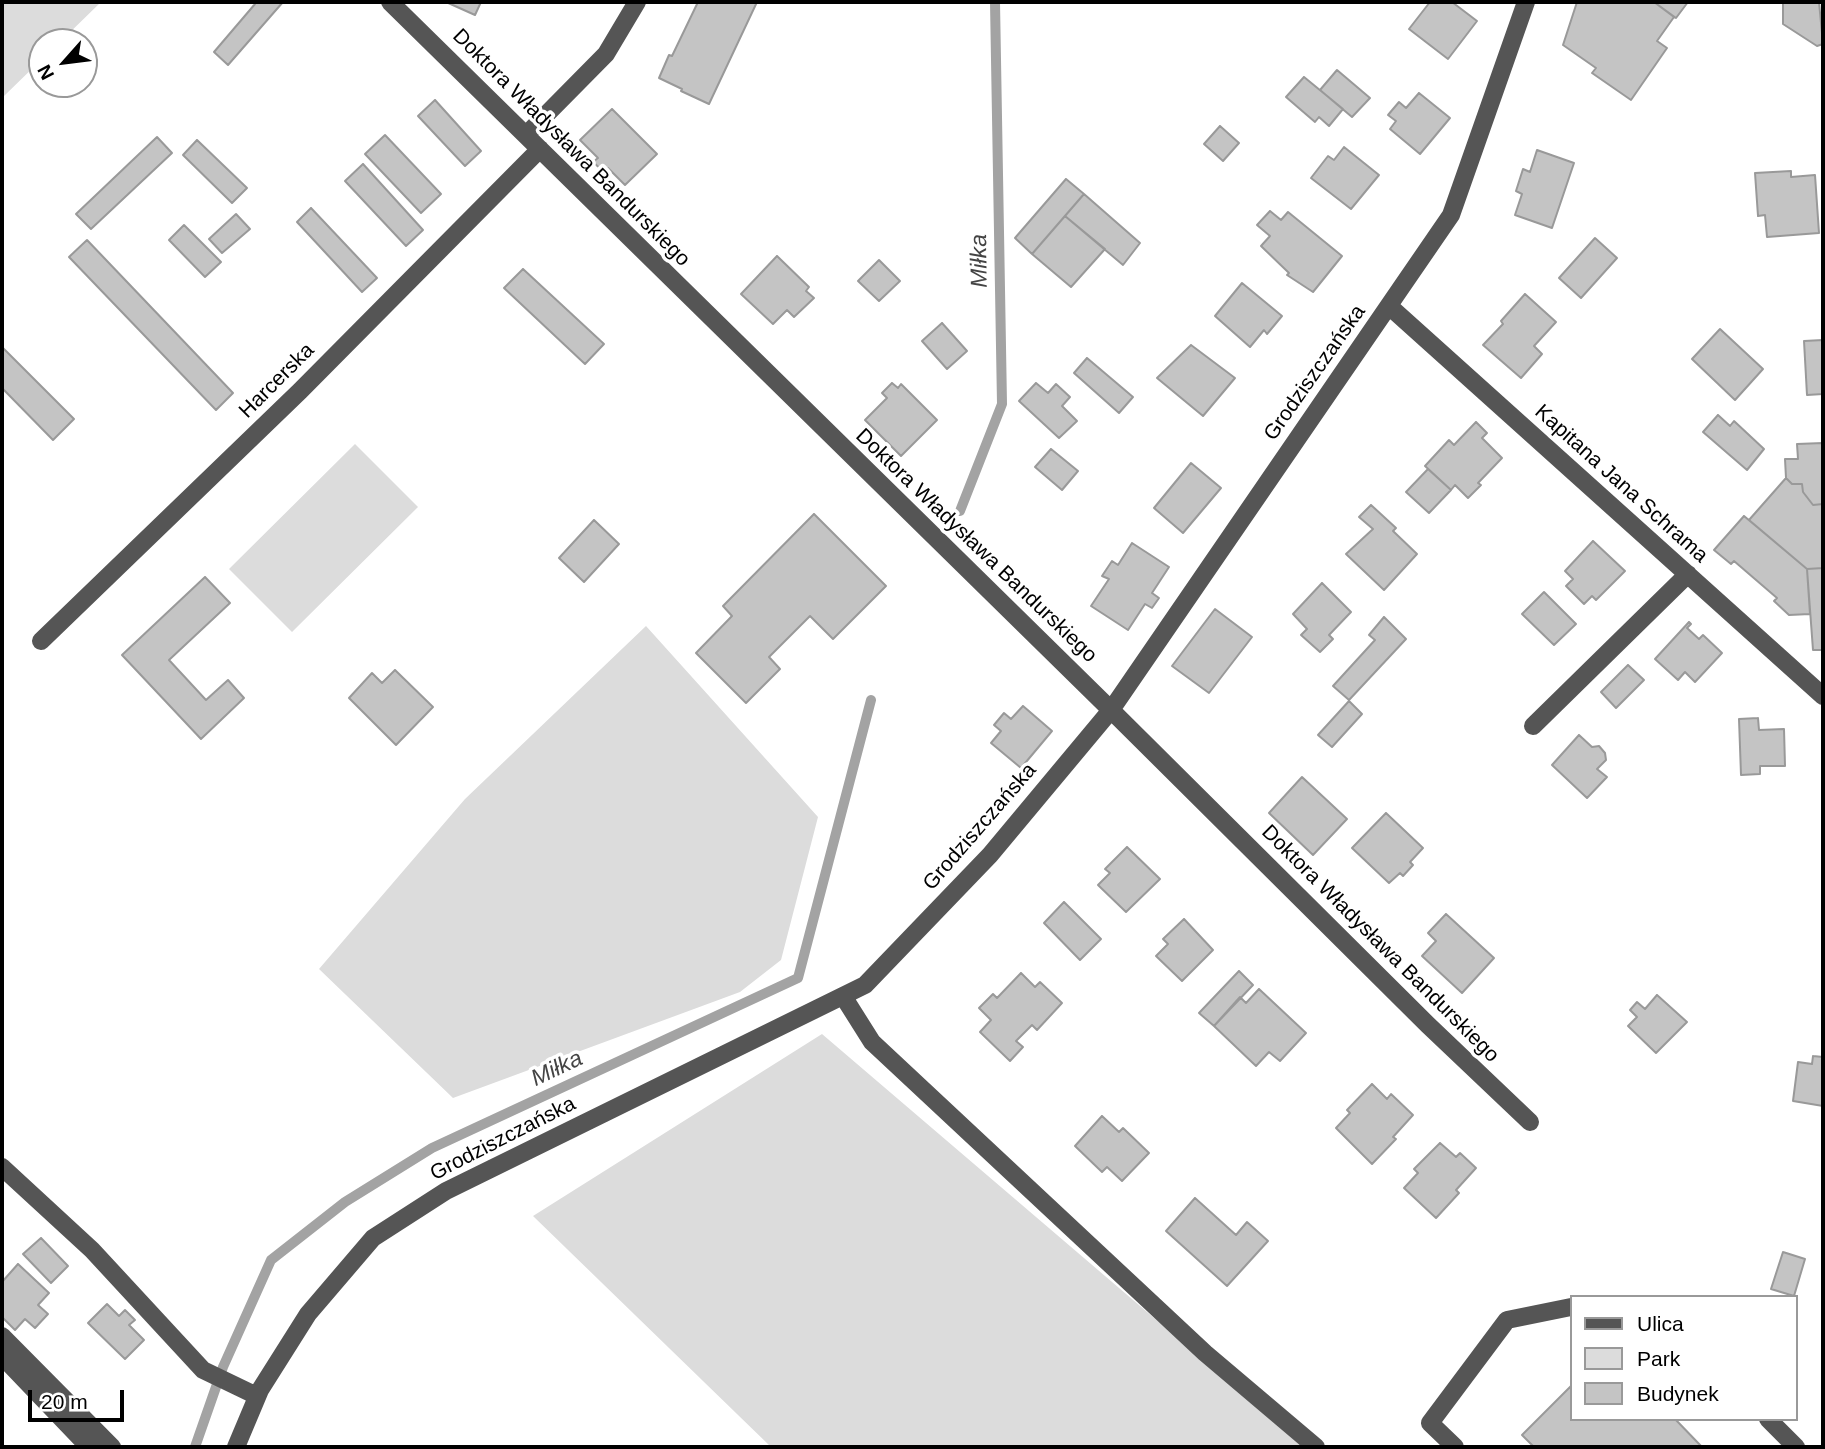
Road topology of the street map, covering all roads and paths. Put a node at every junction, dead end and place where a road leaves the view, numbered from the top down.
1 (390, 2) edge
2 (636, 2) edge
3 (1526, 2) edge
4 (526, 135) junction
5 (540, 149) junction
6 (1389, 306) junction
7 (1688, 574) junction
8 (41, 641) dead end
9 (1823, 696) edge
10 (1111, 710) junction
11 (1533, 726) dead end
12 (843, 996) junction
13 (1530, 1122) dead end
14 (2, 1167) edge
15 (1570, 1307) edge
16 (2, 1336) edge
17 (2, 1356) edge
18 (257, 1396) junction
19 (1770, 1421) edge
20 (89, 1447) edge
21 (112, 1447) edge
22 (236, 1447) edge
23 (1316, 1447) edge
24 (1455, 1447) edge
25 (1796, 1447) edge

1 - 4 street, Doktora Władysława Bandurskiego
2 - 4 street
3 - 6 street, Grodziszczańska
4 - 5 street, Doktora Władysława Bandurskiego
5 - 8 street, Harcerska
5 - 10 street, Doktora Władysława Bandurskiego
6 - 7 street, Kapitana Jana Schrama
6 - 10 street, Grodziszczańska
7 - 9 street, Kapitana Jana Schrama
7 - 11 street
10 - 12 street, Grodziszczańska
10 - 13 street, Doktora Władysława Bandurskiego
12 - 18 street, Grodziszczańska
12 - 23 street
14 - 18 street
15 - 24 street
16 - 21 street
17 - 20 street
18 - 22 street, Grodziszczańska
19 - 25 street

